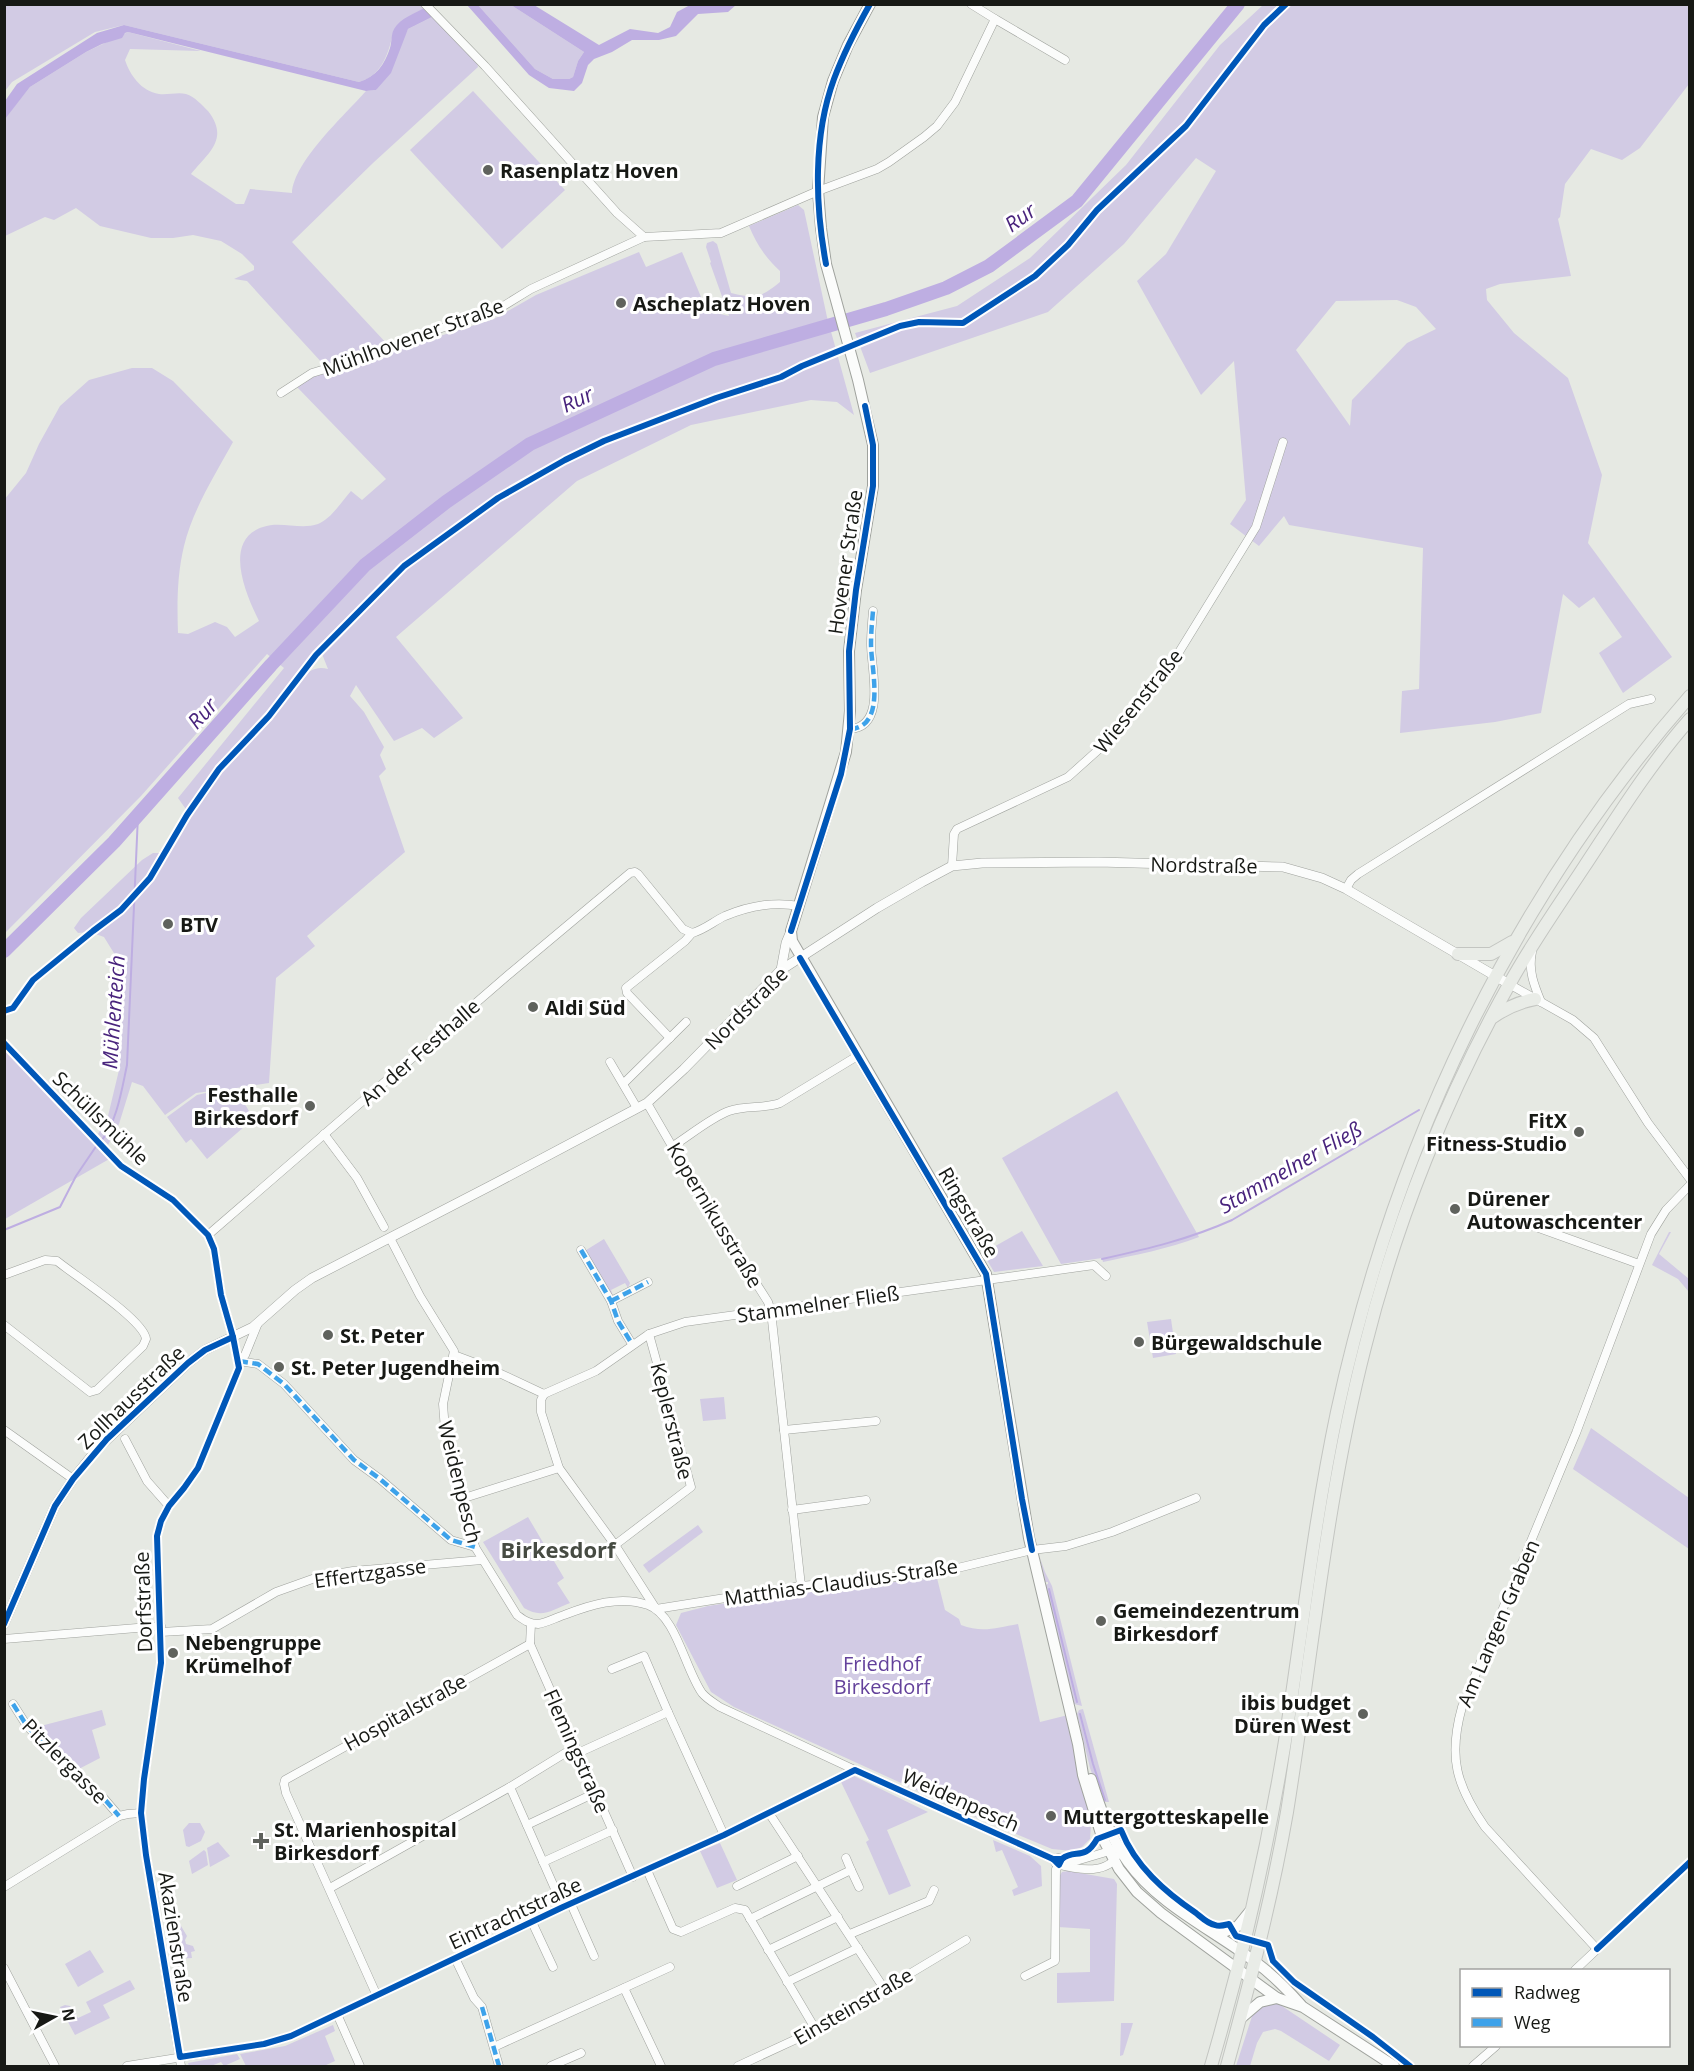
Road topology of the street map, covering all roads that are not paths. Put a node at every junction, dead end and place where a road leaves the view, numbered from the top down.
1 (425, 4) edge
2 (870, 4) edge
3 (971, 4) edge
4 (994, 19) junction
5 (1065, 60) dead end
6 (818, 191) junction
7 (644, 237) junction
8 (281, 393) dead end
9 (1282, 442) dead end
10 (873, 611) dead end
11 (1689, 696) edge
12 (1651, 699) dead end
13 (1689, 719) edge
14 (850, 729) junction
15 (952, 866) junction
16 (1346, 889) junction
17 (799, 906) junction
18 (791, 931) junction
19 (692, 933) junction
20 (1514, 942) junction
21 (1534, 942) junction
22 (1458, 954) junction
23 (800, 958) junction
24 (782, 970) junction
25 (1495, 975) junction
26 (1509, 984) junction
27 (1538, 1000) junction
28 (1492, 1018) junction
29 (686, 1022) dead end
30 (670, 1038) junction
31 (4, 1043) edge
32 (859, 1056) junction
33 (610, 1062) dead end
34 (624, 1083) junction
35 (647, 1103) junction
36 (637, 1108) junction
37 (324, 1134) junction
38 (672, 1146) junction
39 (1689, 1179) edge
40 (1689, 1185) edge
41 (1503, 1221) dead end
42 (384, 1227) dead end
43 (207, 1235) junction
44 (390, 1238) junction
45 (581, 1250) dead end
46 (1639, 1264) junction
47 (4, 1275) edge
48 (1106, 1276) dead end
49 (988, 1280) junction
50 (648, 1282) dead end
51 (611, 1301) junction
52 (771, 1311) junction
53 (258, 1323) junction
54 (4, 1325) edge
55 (649, 1334) junction
56 (233, 1337) junction
57 (632, 1344) junction
58 (454, 1355) junction
59 (239, 1361) junction
60 (486, 1368) dead end
61 (499, 1373) dead end
62 (544, 1394) junction
63 (876, 1421) dead end
64 (784, 1430) junction
65 (5, 1431) edge
66 (125, 1439) dead end
67 (559, 1468) junction
68 (73, 1479) junction
69 (1196, 1498) dead end
70 (461, 1499) junction
71 (866, 1500) dead end
72 (169, 1506) junction
73 (792, 1510) junction
74 (615, 1545) junction
75 (475, 1547) junction
76 (1032, 1550) junction
77 (482, 1560) junction
78 (801, 1586) junction
79 (656, 1609) junction
80 (6, 1619) edge
81 (531, 1623) junction
82 (161, 1629) junction
83 (4, 1639) edge
84 (530, 1644) junction
85 (612, 1669) dead end
86 (13, 1704) dead end
87 (668, 1712) junction
88 (1078, 1744) junction
89 (577, 1750) junction
90 (855, 1770) junction
91 (510, 1787) junction
92 (595, 1793) junction
93 (769, 1813) junction
94 (141, 1814) junction
95 (118, 1816) junction
96 (527, 1825) junction
97 (613, 1830) junction
98 (724, 1835) junction
99 (1120, 1850) junction
100 (798, 1856) junction
101 (1111, 1856) junction
102 (846, 1858) dead end
103 (1058, 1861) junction
104 (543, 1862) junction
105 (1689, 1862) edge
106 (647, 1870) junction
107 (851, 1870) junction
108 (633, 1877) junction
109 (818, 1885) junction
110 (4, 1887) edge
111 (737, 1887) dead end
112 (859, 1887) dead end
113 (330, 1888) junction
114 (934, 1890) dead end
115 (567, 1905) junction
116 (1251, 1909) junction
117 (838, 1917) junction
118 (750, 1919) junction
119 (532, 1922) junction
120 (850, 1934) junction
121 (1217, 1935) junction
122 (966, 1940) dead end
123 (858, 1948) junction
124 (1597, 1949) junction
125 (768, 1950) junction
126 (1242, 1952) junction
127 (594, 1956) dead end
128 (455, 1958) junction
129 (1255, 1961) junction
130 (552, 1967) dead end
131 (669, 1967) dead end
132 (4, 1968) edge
133 (1238, 1968) junction
134 (1577, 1969) edge
135 (1025, 1976) dead end
136 (1251, 1977) junction
137 (787, 1982) junction
138 (624, 1988) junction
139 (885, 1990) junction
140 (377, 1996) junction
141 (1277, 1998) junction
142 (1303, 2007) junction
143 (337, 2014) junction
144 (1240, 2019) junction
145 (816, 2030) junction
146 (1495, 2047) edge
147 (494, 2048) junction
148 (581, 2053) dead end
149 (180, 2057) junction
150 (55, 2067) edge
151 (127, 2067) edge
152 (181, 2067) edge
153 (360, 2067) edge
154 (499, 2067) edge
155 (551, 2067) edge
156 (661, 2067) edge
157 (738, 2067) edge
158 (1211, 2067) edge
159 (1227, 2067) edge
160 (1394, 2067) edge
161 (1473, 2067) edge

1 - 7 street
2 - 6 main road, Hovener Straße
3 - 4 street
4 - 5 street
4 - 6 street, Mühlhovener Straße
6 - 7 street, Mühlhovener Straße
6 - 14 main road, Hovener Straße
7 - 8 street, Mühlhovener Straße
9 - 15 street, Wiesenstraße
10 - 14 street, Hovener Straße
11 - 20 main road
12 - 16 street
13 - 21 main road
14 - 17 main road, Hovener Straße
15 - 16 street, Nordstraße
15 - 23 street, Nordstraße
16 - 22 street, Nordstraße
17 - 18 main road, Hovener Straße
17 - 19 street
18 - 23 main road
18 - 24 street
19 - 30 street
19 - 37 street, An der Festhalle
20 - 22 main road
20 - 25 main road
21 - 26 main road
21 - 27 street
22 - 25 street, Nordstraße
23 - 24 street, Nordstraße
23 - 32 main road, Ringstraße
24 - 35 street, Nordstraße
25 - 26 street, Nordstraße
25 - 116 main road
26 - 27 street
26 - 28 main road
27 - 28 main road
27 - 39 street
28 - 129 main road
29 - 30 street
30 - 34 street
31 - 43 street, Schüllsmühle
32 - 38 street
32 - 49 main road, Ringstraße
33 - 34 street
34 - 36 street
35 - 36 street, Nordstraße
35 - 38 street, Kopernikusstraße
36 - 44 street, Nordstraße
37 - 42 street
37 - 43 street, An der Festhalle
38 - 52 street, Kopernikusstraße
40 - 46 street, Am Langen Graben
41 - 46 street
43 - 56 street, Schüllsmühle
44 - 53 street, Nordstraße
44 - 58 street
45 - 51 street
46 - 124 street, Am Langen Graben
47 - 54 street
48 - 49 street, Stammelner Fließ
49 - 52 street, Stammelner Fließ
49 - 76 main road, Ringstraße
50 - 51 street
51 - 57 street
52 - 55 street, Stammelner Fließ
52 - 64 street, Kopernikusstraße
53 - 56 street, Nordstraße
53 - 59 street, Dorfstraße
55 - 57 street, Stammelner Fließ
55 - 74 street, Keplerstraße
56 - 59 street
56 - 68 street, Zollhausstraße
57 - 62 street, Stammelner Fließ
58 - 60 street
58 - 70 street, Weidenpesch
59 - 72 street, Dorfstraße
59 - 75 street
61 - 62 street
62 - 67 street, Weidenpesch
63 - 64 street
64 - 73 street, Kopernikusstraße
65 - 68 street
66 - 72 street
67 - 70 street
67 - 74 street, Weidenpesch
68 - 80 street, Zollhausstraße
69 - 76 street, Matthias-Claudius-Straße
70 - 75 street, Weidenpesch
71 - 73 street
72 - 82 street, Dorfstraße
73 - 78 street, Kopernikusstraße
74 - 79 street, Weidenpesch
75 - 77 street, Weidenpesch
76 - 78 street, Matthias-Claudius-Straße
76 - 88 main road, Ringstraße
77 - 81 street, Weidenpesch
77 - 82 street, Effertzgasse
78 - 79 street, Matthias-Claudius-Straße
79 - 81 street
79 - 90 street, Weidenpesch
81 - 84 street, Flemingstraße
82 - 83 street, Effertzgasse
82 - 94 street, Dorfstraße
84 - 89 street, Flemingstraße
84 - 113 street, Hospitalstraße
85 - 87 street
86 - 95 street, Pitzlergasse
87 - 89 street
87 - 98 street
88 - 99 main road, Ringstraße
88 - 101 main road, Ringstraße
89 - 91 street
89 - 92 street, Flemingstraße
90 - 93 street, Eintrachtstraße
90 - 103 street, Weidenpesch
91 - 96 street, Eintrachtstraße
91 - 113 street
92 - 96 street
92 - 97 street, Flemingstraße
93 - 98 street, Eintrachtstraße
93 - 100 street
94 - 95 street
94 - 149 street, Akazienstraße
95 - 110 street
96 - 104 street, Eintrachtstraße
97 - 104 street
97 - 108 street, Flemingstraße
98 - 106 street, Eintrachtstraße
99 - 101 street, Weidenpesch
99 - 121 main road, Ringstraße
100 - 109 street
100 - 111 street
101 - 103 street, Weidenpesch
101 - 103 street, Weidenpesch
101 - 133 main road, Ringstraße
102 - 107 street
103 - 135 street
104 - 115 street, Eintrachtstraße
105 - 124 street
106 - 108 street, Eintrachtstraße
106 - 118 street
107 - 109 street
107 - 112 street
108 - 115 street, Eintrachtstraße
109 - 117 street
109 - 118 street
113 - 140 street
114 - 120 street
115 - 119 street, Eintrachtstraße
115 - 127 street, Eintrachtstraße
116 - 121 main road
116 - 126 main road
117 - 120 street
117 - 125 street
118 - 125 street
119 - 128 street, Eintrachtstraße
119 - 130 street, Eintrachtstraße
120 - 123 street
121 - 126 main road, Ringstraße
122 - 139 street, Einsteinstraße
123 - 137 street
123 - 139 street
124 - 134 street
125 - 137 street
126 - 129 main road, Ringstraße
126 - 133 main road
128 - 140 street, Eintrachtstraße
128 - 147 street
129 - 136 main road
129 - 142 main road, Ringstraße
131 - 138 street
132 - 150 street
133 - 136 main road, Ringstraße
133 - 158 main road
136 - 141 main road, Ringstraße
136 - 144 main road
137 - 145 street
138 - 147 street
138 - 156 street
139 - 145 street, Einsteinstraße
140 - 143 street, Eintrachtstraße
141 - 142 main road, Ringstraße
141 - 144 main road
142 - 160 main road
143 - 149 street, Eintrachtstraße
143 - 153 street
144 - 159 main road
145 - 157 street, Einsteinstraße
146 - 161 street
147 - 154 street
148 - 155 street
149 - 151 street, Eintrachtstraße
149 - 152 street, Akazienstraße

